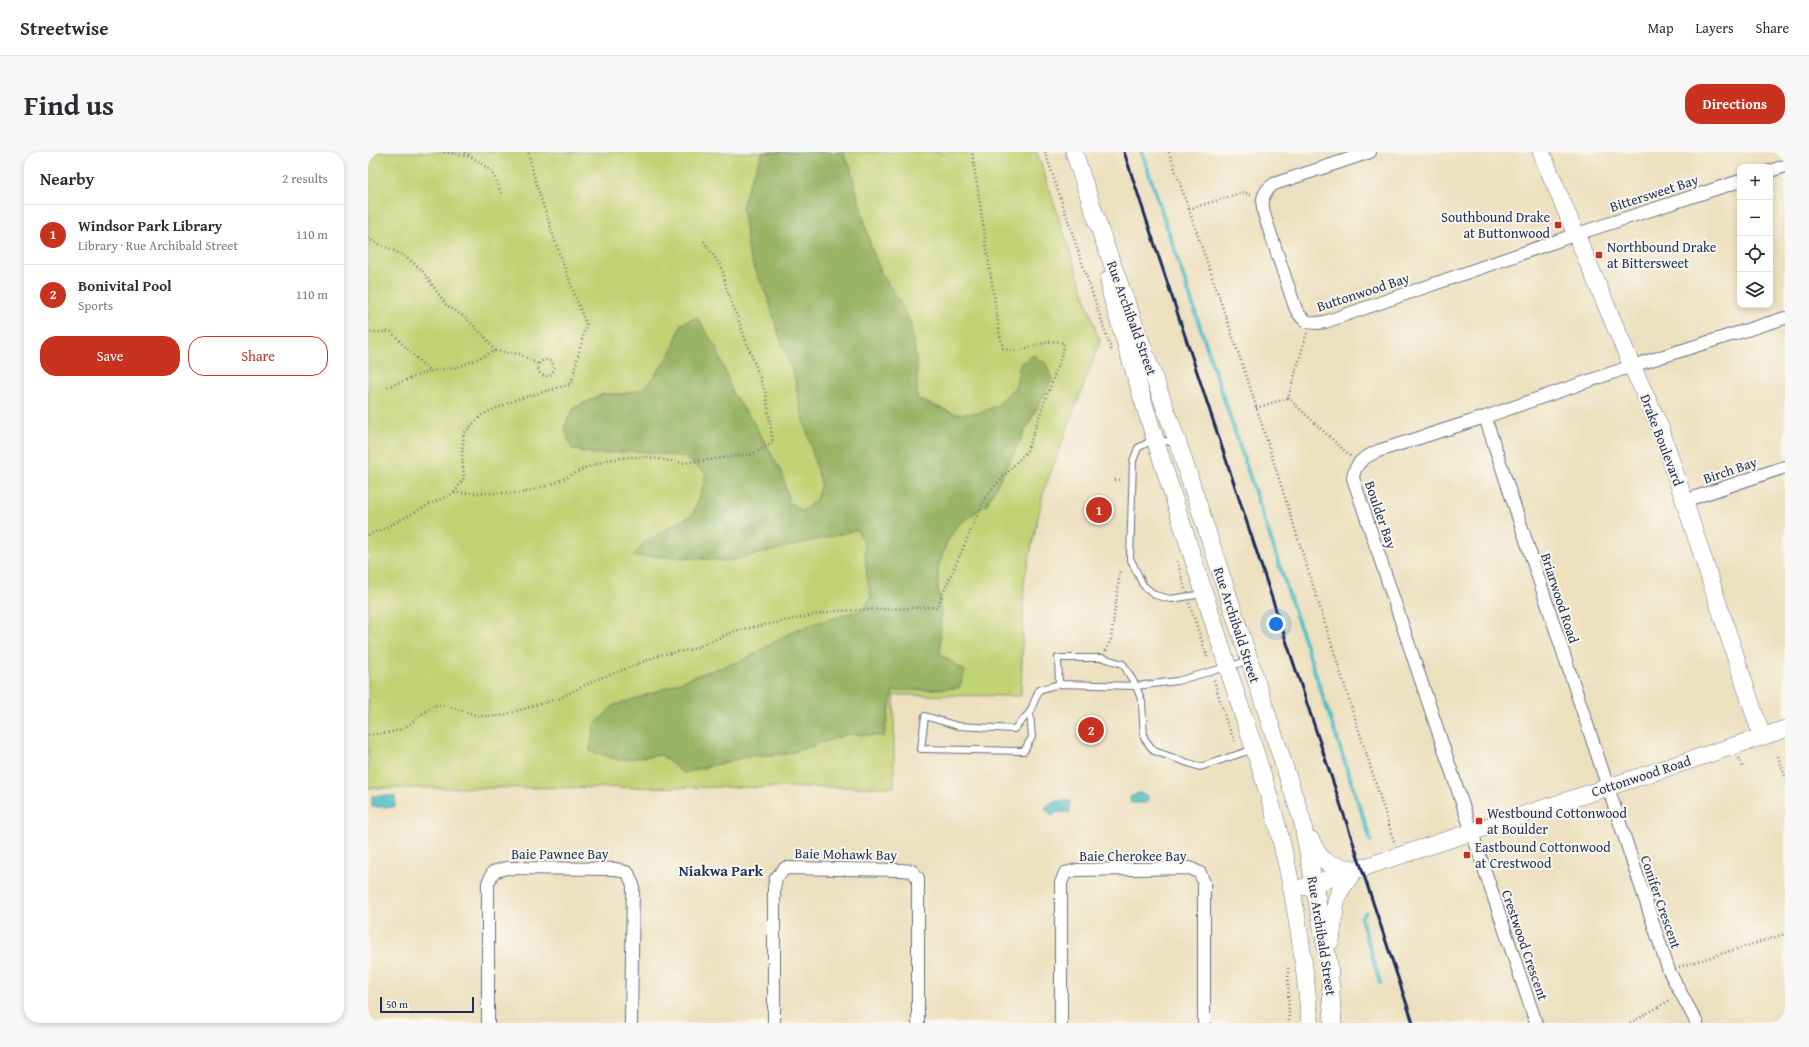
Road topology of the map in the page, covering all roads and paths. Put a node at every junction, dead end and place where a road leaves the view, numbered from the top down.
1 (444, 152) edge
2 (464, 152) edge
3 (528, 152) edge
4 (972, 152) edge
5 (1045, 152) edge
6 (1074, 152) edge
7 (1170, 152) edge
8 (1370, 152) edge
9 (1541, 152) edge
10 (472, 158) junction
11 (1785, 166) edge
12 (1773, 170) edge
13 (1737, 182) edge
14 (502, 193) dead end
15 (1262, 200) junction
16 (1189, 209) junction
17 (1577, 234) junction
18 (1102, 236) junction
19 (368, 239) edge
20 (703, 240) dead end
21 (1785, 318) edge
22 (1310, 323) junction
23 (368, 332) edge
24 (495, 351) junction
25 (1112, 354) dead end
26 (538, 364) junction
27 (1632, 366) junction
28 (431, 371) junction
29 (387, 387) dead end
30 (1288, 398) junction
31 (1256, 408) junction
32 (1485, 417) junction
33 (1154, 439) junction
34 (1178, 443) junction
35 (1358, 463) junction
36 (1785, 467) edge
37 (1115, 480) dead end
38 (1121, 480) dead end
39 (454, 493) junction
40 (1684, 501) junction
41 (368, 535) edge
42 (1176, 555) dead end
43 (1120, 571) dead end
44 (1204, 593) junction
45 (1186, 596) junction
46 (1111, 639) dead end
47 (1249, 661) junction
48 (1220, 670) junction
49 (1059, 684) junction
50 (1136, 686) junction
51 (1030, 712) junction
52 (1785, 729) edge
53 (368, 735) edge
54 (1762, 736) junction
55 (1248, 752) junction
56 (1778, 756) dead end
57 (1739, 757) dead end
58 (1743, 768) dead end
59 (1785, 776) edge
60 (1607, 787) junction
61 (1302, 820) junction
62 (1471, 831) junction
63 (1398, 855) junction
64 (1355, 869) junction
65 (1315, 884) junction
66 (1292, 890) junction
67 (1785, 934) edge
68 (1288, 963) dead end
69 (1329, 965) junction
70 (1669, 971) junction
71 (1680, 994) junction
72 (488, 1023) edge
73 (631, 1023) edge
74 (774, 1023) edge
75 (918, 1023) edge
76 (1061, 1023) edge
77 (1204, 1023) edge
78 (1289, 1023) edge
79 (1310, 1023) edge
80 (1333, 1023) edge
81 (1536, 1023) edge
82 (1630, 1023) edge
83 (1697, 1023) edge

1 - 10 path
2 - 10 path
3 - 39 path
4 - 53 path
5 - 25 path
6 - 18 main road, Rue Archibald Street
7 - 16 path
8 - 15 street
9 - 17 main road, Drake Boulevard
10 - 14 path
11 - 12 street
13 - 17 street, Bittersweet Bay
15 - 16 path
15 - 22 street, Buttonwood Bay
16 - 31 path
17 - 22 street, Buttonwood Bay
17 - 27 main road, Drake Boulevard
18 - 33 main road, Rue Archibald Street
18 - 34 main road, Rue Archibald Street
19 - 24 path
20 - 39 path
21 - 27 street
22 - 30 path
23 - 28 path
24 - 26 path
24 - 28 path
26 - 26 path
27 - 32 street
27 - 40 main road, Drake Boulevard
28 - 29 path
30 - 31 path
30 - 35 path
31 - 63 path
32 - 35 street
32 - 60 street, Briarwood Road
33 - 34 lane
33 - 44 main road, Rue Archibald Street
33 - 45 lane
34 - 47 main road, Rue Archibald Street
35 - 62 street, Boulder Bay
36 - 40 street, Birch Bay
37 - 38 path
39 - 41 path
40 - 54 main road, Drake Boulevard
42 - 45 path
43 - 46 path
44 - 45 lane
44 - 48 main road, Rue Archibald Street
45 - 48 path
47 - 48 lane
47 - 61 main road, Rue Archibald Street
48 - 50 lane
48 - 55 main road, Rue Archibald Street
48 - 55 path
49 - 50 lane
49 - 50 lane
49 - 51 lane
50 - 55 lane
51 - 51 lane
52 - 54 main road, Cottonwood Road
54 - 60 main road, Cottonwood Road
55 - 66 main road, Rue Archibald Street
56 - 59 path
57 - 58 path
60 - 62 main road, Cottonwood Road
60 - 70 street, Conifer Crescent
61 - 64 main road
61 - 65 main road, Rue Archibald Street
62 - 63 main road, Cottonwood Road
62 - 81 street, Crestwood Crescent
63 - 64 main road, Cottonwood Road
64 - 65 main road, Cottonwood Road
64 - 69 main road
65 - 66 main road, Cottonwood Road
65 - 69 main road, Rue Archibald Street
66 - 79 main road, Rue Archibald Street
67 - 70 path
68 - 78 path
69 - 80 main road, Rue Archibald Street
70 - 71 street, Conifer Crescent
71 - 82 path
71 - 83 street, Conifer Crescent
72 - 73 street, Baie Pawnee Bay
74 - 75 street, Baie Mohawk Bay
76 - 77 street, Baie Cherokee Bay

